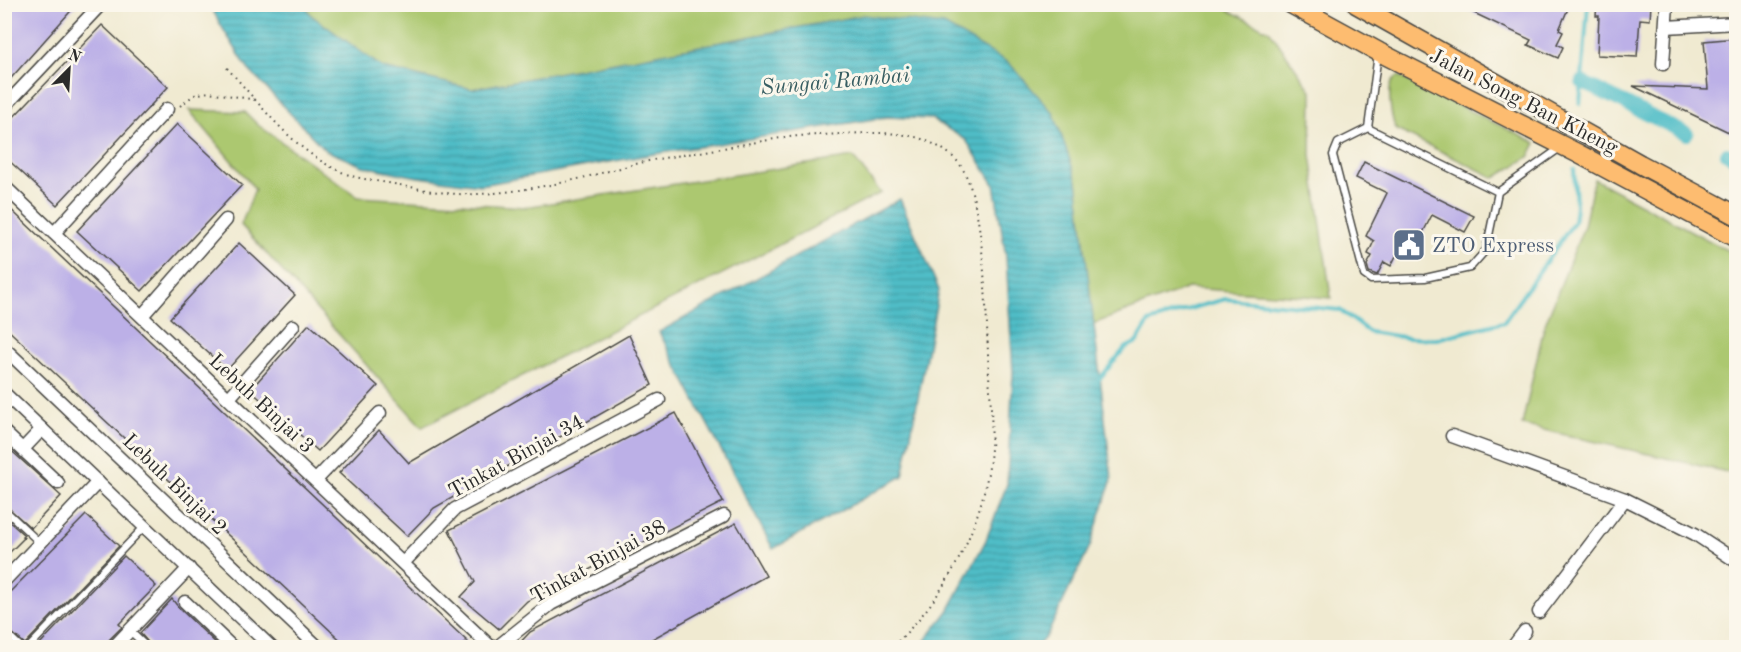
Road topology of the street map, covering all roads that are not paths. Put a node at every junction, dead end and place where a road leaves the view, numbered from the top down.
1 (101, 4) edge
2 (1291, 4) edge
3 (1356, 4) edge
4 (1667, 4) edge
5 (1737, 23) edge
6 (1666, 27) junction
7 (1379, 52) junction
8 (1663, 64) dead end
9 (4, 107) edge
10 (166, 110) road end
11 (1368, 128) junction
12 (1563, 146) junction
13 (4, 186) edge
14 (1498, 192) junction
15 (1737, 215) edge
16 (226, 220) dead end
17 (54, 233) junction
18 (1737, 238) edge
19 (142, 316) junction
20 (293, 326) dead end
21 (4, 348) edge
22 (4, 393) edge
23 (229, 399) junction
24 (659, 400) dead end
25 (380, 412) dead end
26 (42, 429) junction
27 (4, 432) edge
28 (1452, 436) dead end
29 (23, 449) junction
30 (315, 480) junction
31 (98, 482) junction
32 (58, 483) dead end
33 (1625, 499) junction
34 (4, 509) edge
35 (724, 516) dead end
36 (144, 526) junction
37 (40, 543) junction
38 (1737, 561) edge
39 (403, 563) junction
40 (189, 568) junction
41 (4, 581) edge
42 (185, 602) dead end
43 (1539, 612) dead end
44 (130, 630) junction
45 (4, 631) edge
46 (1525, 631) dead end
47 (22, 648) edge
48 (28, 648) edge
49 (113, 648) edge
50 (148, 648) edge
51 (233, 648) edge
52 (272, 648) edge
53 (319, 648) edge
54 (494, 648) edge
55 (1512, 648) edge

1 - 9 street
2 - 7 main road, Jalan Song Ban Kheng
3 - 15 main road, Jalan Song Ban Kheng
4 - 6 street
5 - 6 street
6 - 8 street
7 - 11 lane
7 - 12 main road, Jalan Song Ban Kheng
10 - 17 street
11 - 14 lane
11 - 14 lane
12 - 14 lane
12 - 18 main road, Jalan Song Ban Kheng
13 - 17 street, Lebuh Binjai 3
16 - 19 street
17 - 19 street, Lebuh Binjai 3
19 - 23 street, Lebuh Binjai 3
20 - 23 street
21 - 53 street, Lebuh Binjai 2
22 - 26 street
23 - 30 street, Lebuh Binjai 3
24 - 39 street, Tinkat Binjai 34
25 - 30 street
26 - 29 street
26 - 31 street
27 - 29 street
28 - 33 street
29 - 32 street
30 - 39 street, Lebuh Binjai 3
31 - 36 street
31 - 37 street
33 - 38 street
33 - 43 street
34 - 37 lane
35 - 54 street, Tinkat Binjai 38
36 - 40 street
36 - 48 lane
37 - 41 street
39 - 54 street, Lebuh Binjai 3
40 - 44 street
40 - 52 street
42 - 51 street
44 - 49 street
44 - 50 lane
45 - 47 lane
46 - 55 street

